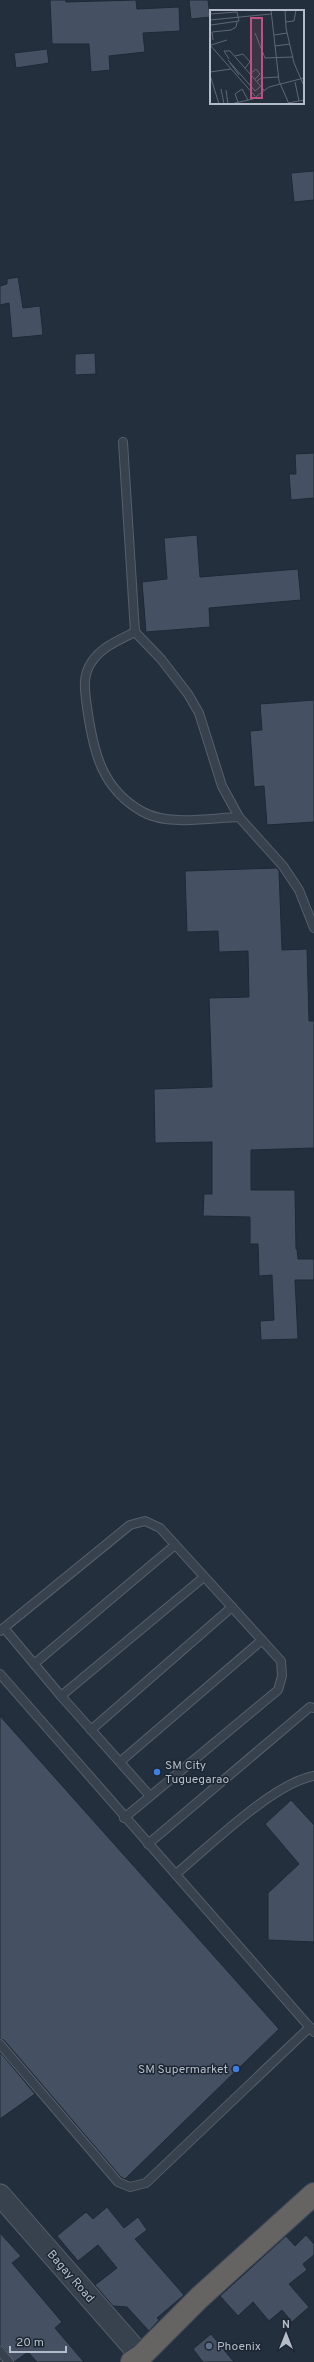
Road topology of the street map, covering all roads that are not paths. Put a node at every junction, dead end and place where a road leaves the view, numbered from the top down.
1 (123, 442) dead end
2 (135, 632) junction
3 (239, 817) junction
4 (314, 928) edge
5 (175, 1545) junction
6 (204, 1577) junction
7 (232, 1608) junction
8 (2, 1629) edge
9 (262, 1640) junction
10 (34, 1664) junction
11 (0, 1674) edge
12 (61, 1696) junction
13 (314, 1708) edge
14 (91, 1730) junction
15 (121, 1761) junction
16 (314, 1776) edge
17 (150, 1796) junction
18 (124, 1818) junction
19 (148, 1844) junction
20 (176, 1874) junction
21 (312, 2029) edge
22 (0, 2044) edge
23 (314, 2194) edge
24 (0, 2195) edge
25 (0, 2351) edge
26 (137, 2359) edge
27 (9, 2362) edge

1 - 2 lane
2 - 3 lane
2 - 3 lane
3 - 4 lane
5 - 6 lane
5 - 8 lane
5 - 10 lane
6 - 7 lane
6 - 12 lane
7 - 9 lane
7 - 14 lane
8 - 10 lane
9 - 15 lane
9 - 17 lane
10 - 12 lane
11 - 18 lane
12 - 14 lane
13 - 19 lane
14 - 15 lane
15 - 17 lane
16 - 20 lane
17 - 18 lane
18 - 19 lane
19 - 20 lane
20 - 21 lane
21 - 22 lane
23 - 26 highway
24 - 26 street, Bagay Road
25 - 27 lane

